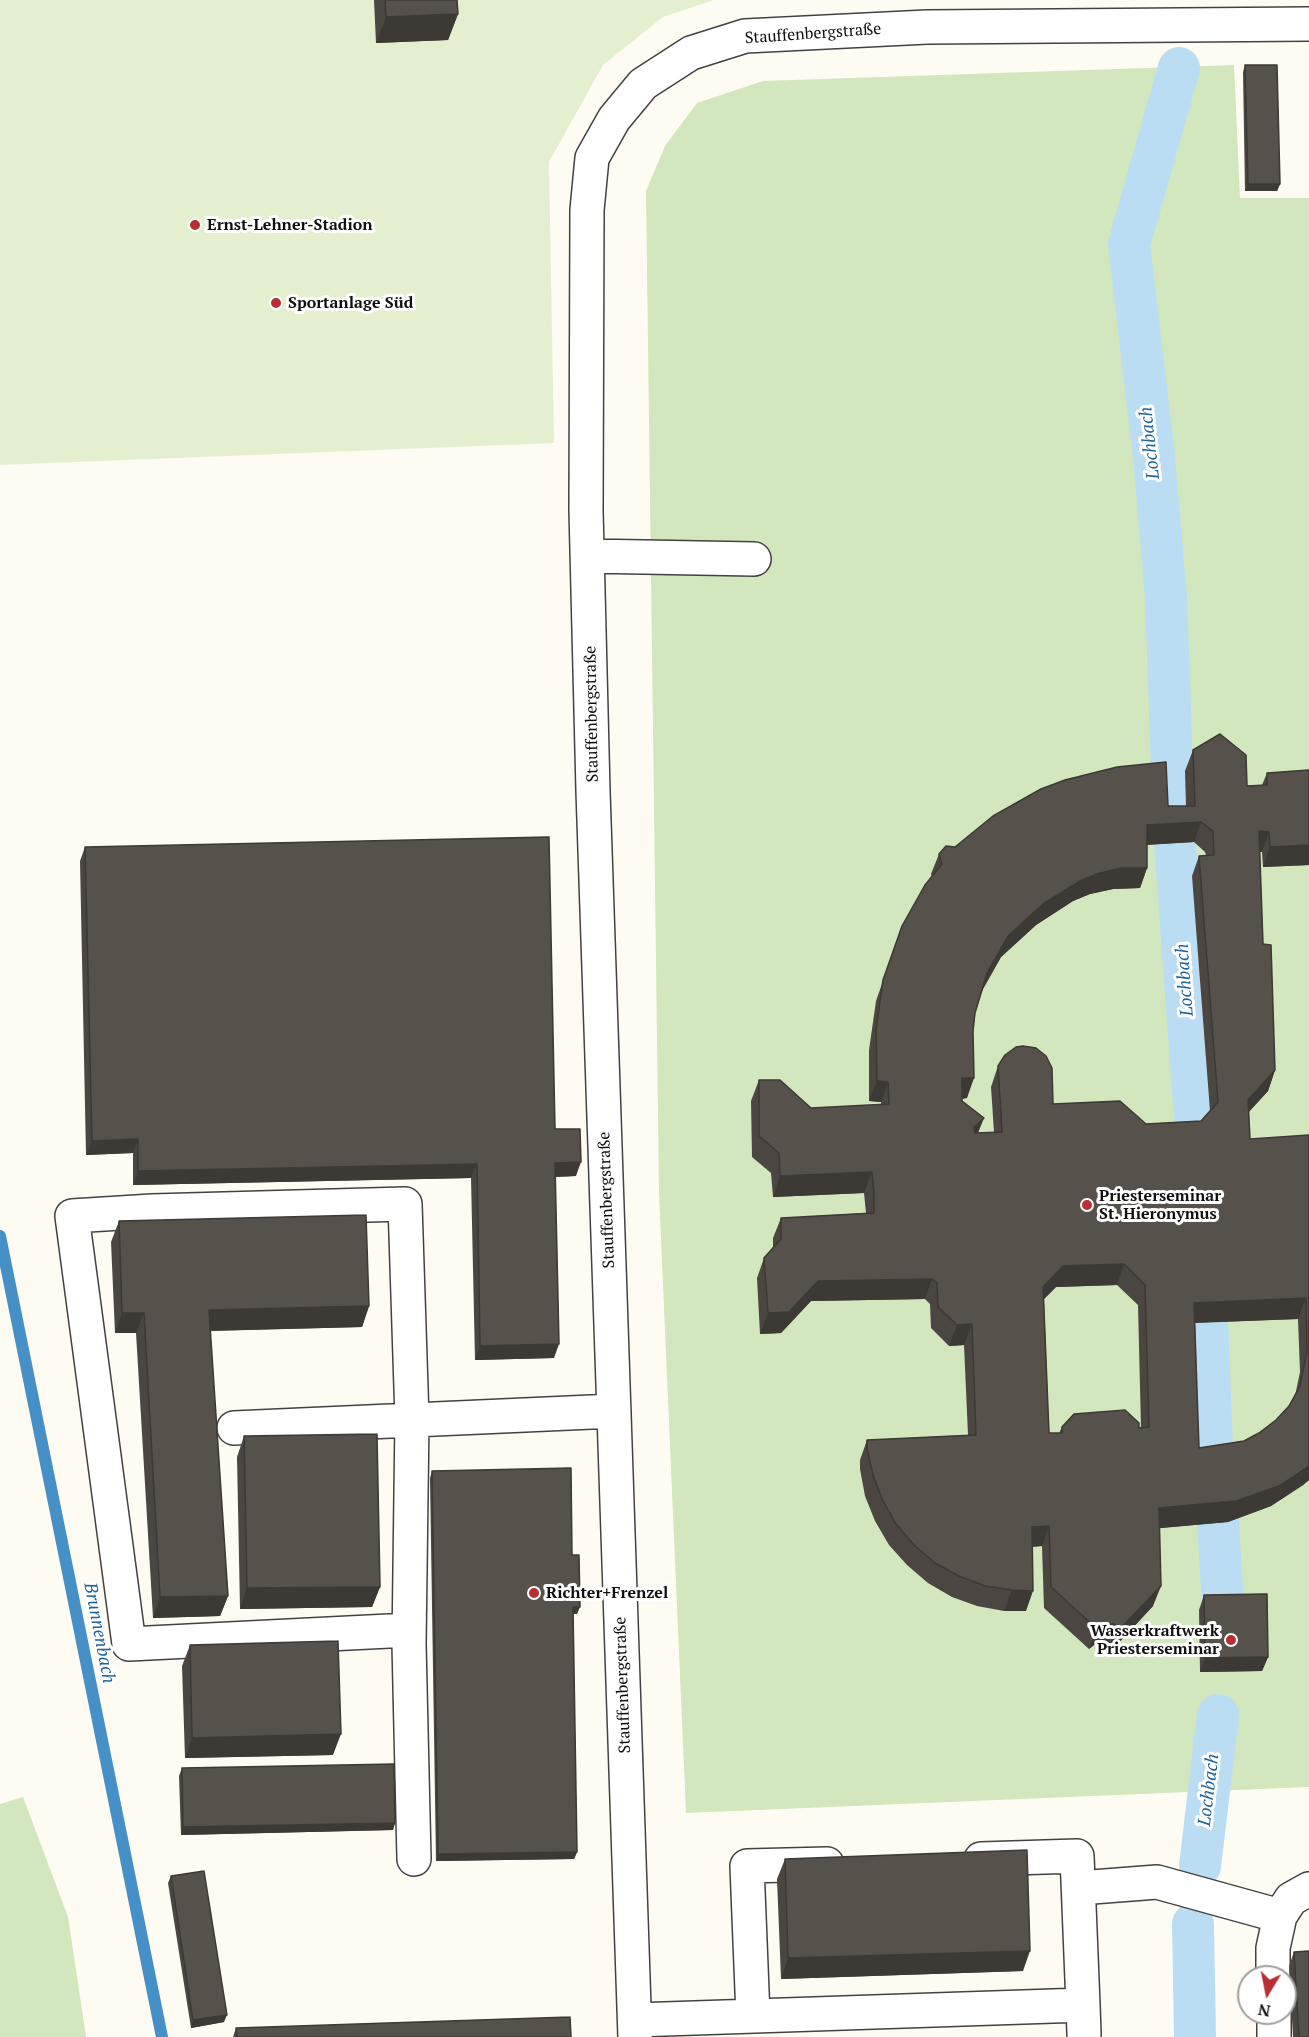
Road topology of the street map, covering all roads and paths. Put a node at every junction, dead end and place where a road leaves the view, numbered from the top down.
1 (1309, 24) edge
2 (588, 556) junction
3 (754, 560) dead end
4 (614, 1412) junction
5 (412, 1419) junction
6 (234, 1428) dead end
7 (409, 1630) junction
8 (414, 1859) dead end
9 (948, 1860) edge
10 (854, 1863) edge
11 (1079, 1888) junction
12 (1309, 1889) edge
13 (1280, 1916) junction
14 (1273, 1965) edge
15 (753, 2016) junction
16 (635, 2028) edge

1 - 2 street, Stauffenbergstraße
2 - 3 street
2 - 4 street, Stauffenbergstraße
4 - 5 street
4 - 16 street, Stauffenbergstraße
5 - 6 street
5 - 7 street
5 - 7 street
7 - 8 street
9 - 11 street
10 - 15 street
11 - 13 street
11 - 15 street
12 - 13 street
13 - 14 street
15 - 16 street

